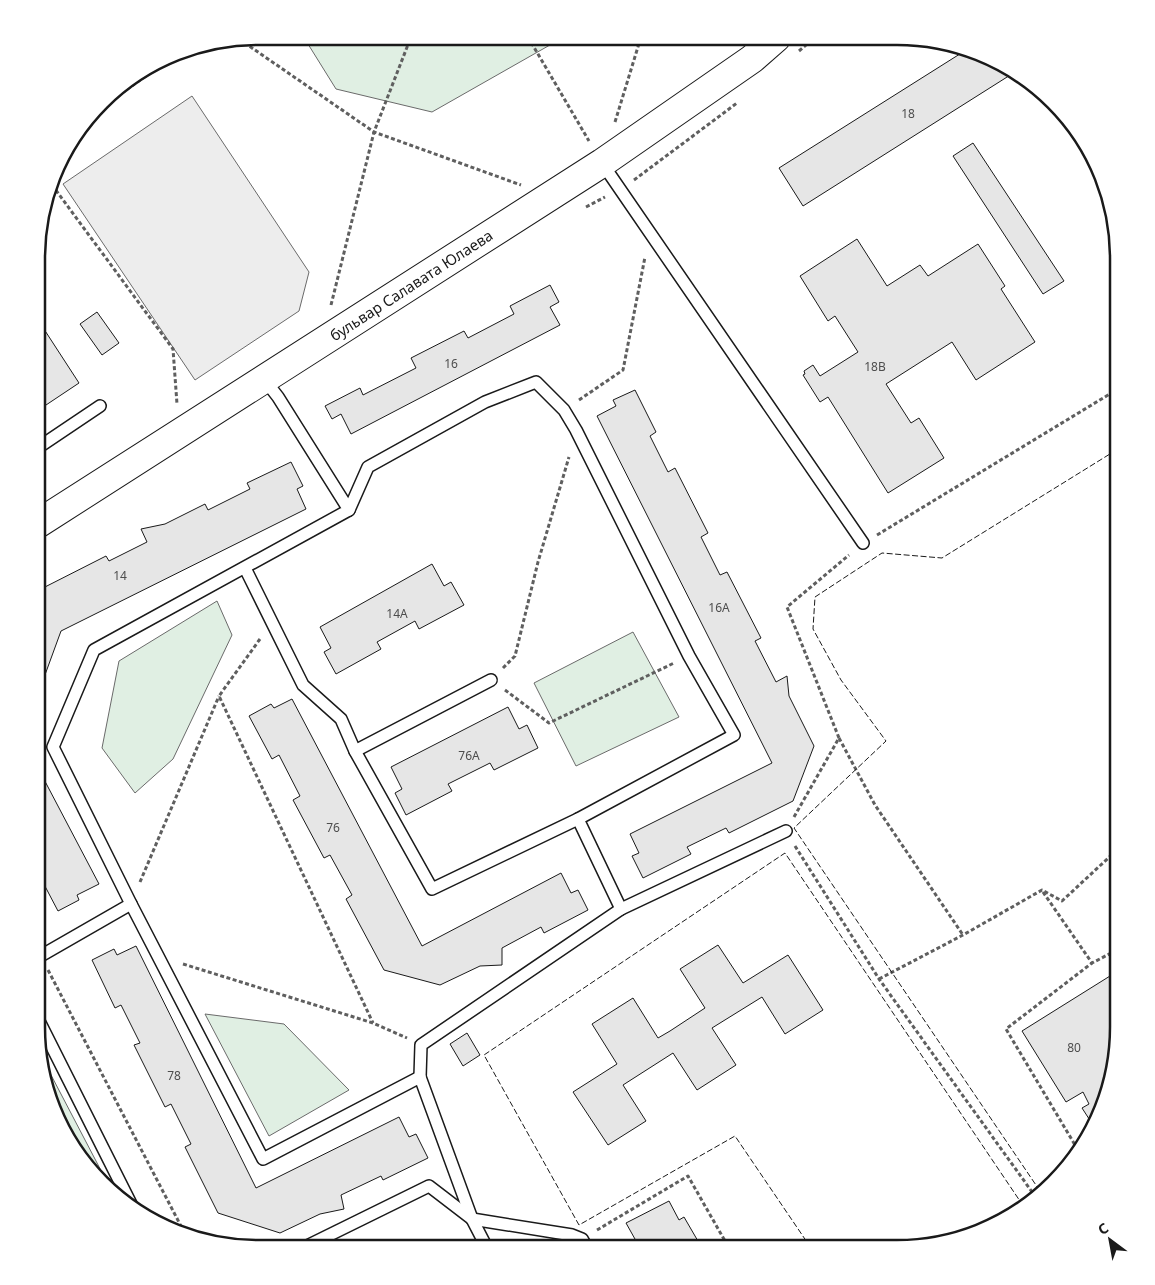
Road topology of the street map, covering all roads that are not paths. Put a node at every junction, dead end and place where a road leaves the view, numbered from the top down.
1 (768, 45) edge
2 (602, 163) junction
3 (264, 379) junction
4 (100, 406) dead end
5 (45, 443) edge
6 (349, 510) junction
7 (45, 519) edge
8 (864, 543) road end
9 (245, 568) junction
10 (491, 680) road end
11 (355, 751) junction
12 (578, 819) junction
13 (786, 831) road end
14 (131, 904) junction
15 (621, 910) junction
16 (45, 954) edge
17 (45, 1033) edge
18 (420, 1077) junction
19 (126, 1194) edge
20 (472, 1219) junction
21 (318, 1240) edge
22 (483, 1240) edge
23 (579, 1240) edge

1 - 2 street, бульвар Салавата Юлаева
2 - 3 street, бульвар Салавата Юлаева
2 - 8 lane
3 - 6 lane
3 - 7 street, бульвар Салавата Юлаева
4 - 5 lane
6 - 9 lane
6 - 12 lane
9 - 11 lane
9 - 14 lane
10 - 11 lane
11 - 12 lane
12 - 15 lane
13 - 15 lane
14 - 16 lane
14 - 18 lane
15 - 18 lane
17 - 19 lane
18 - 20 lane
20 - 21 lane
20 - 22 lane
20 - 23 lane

